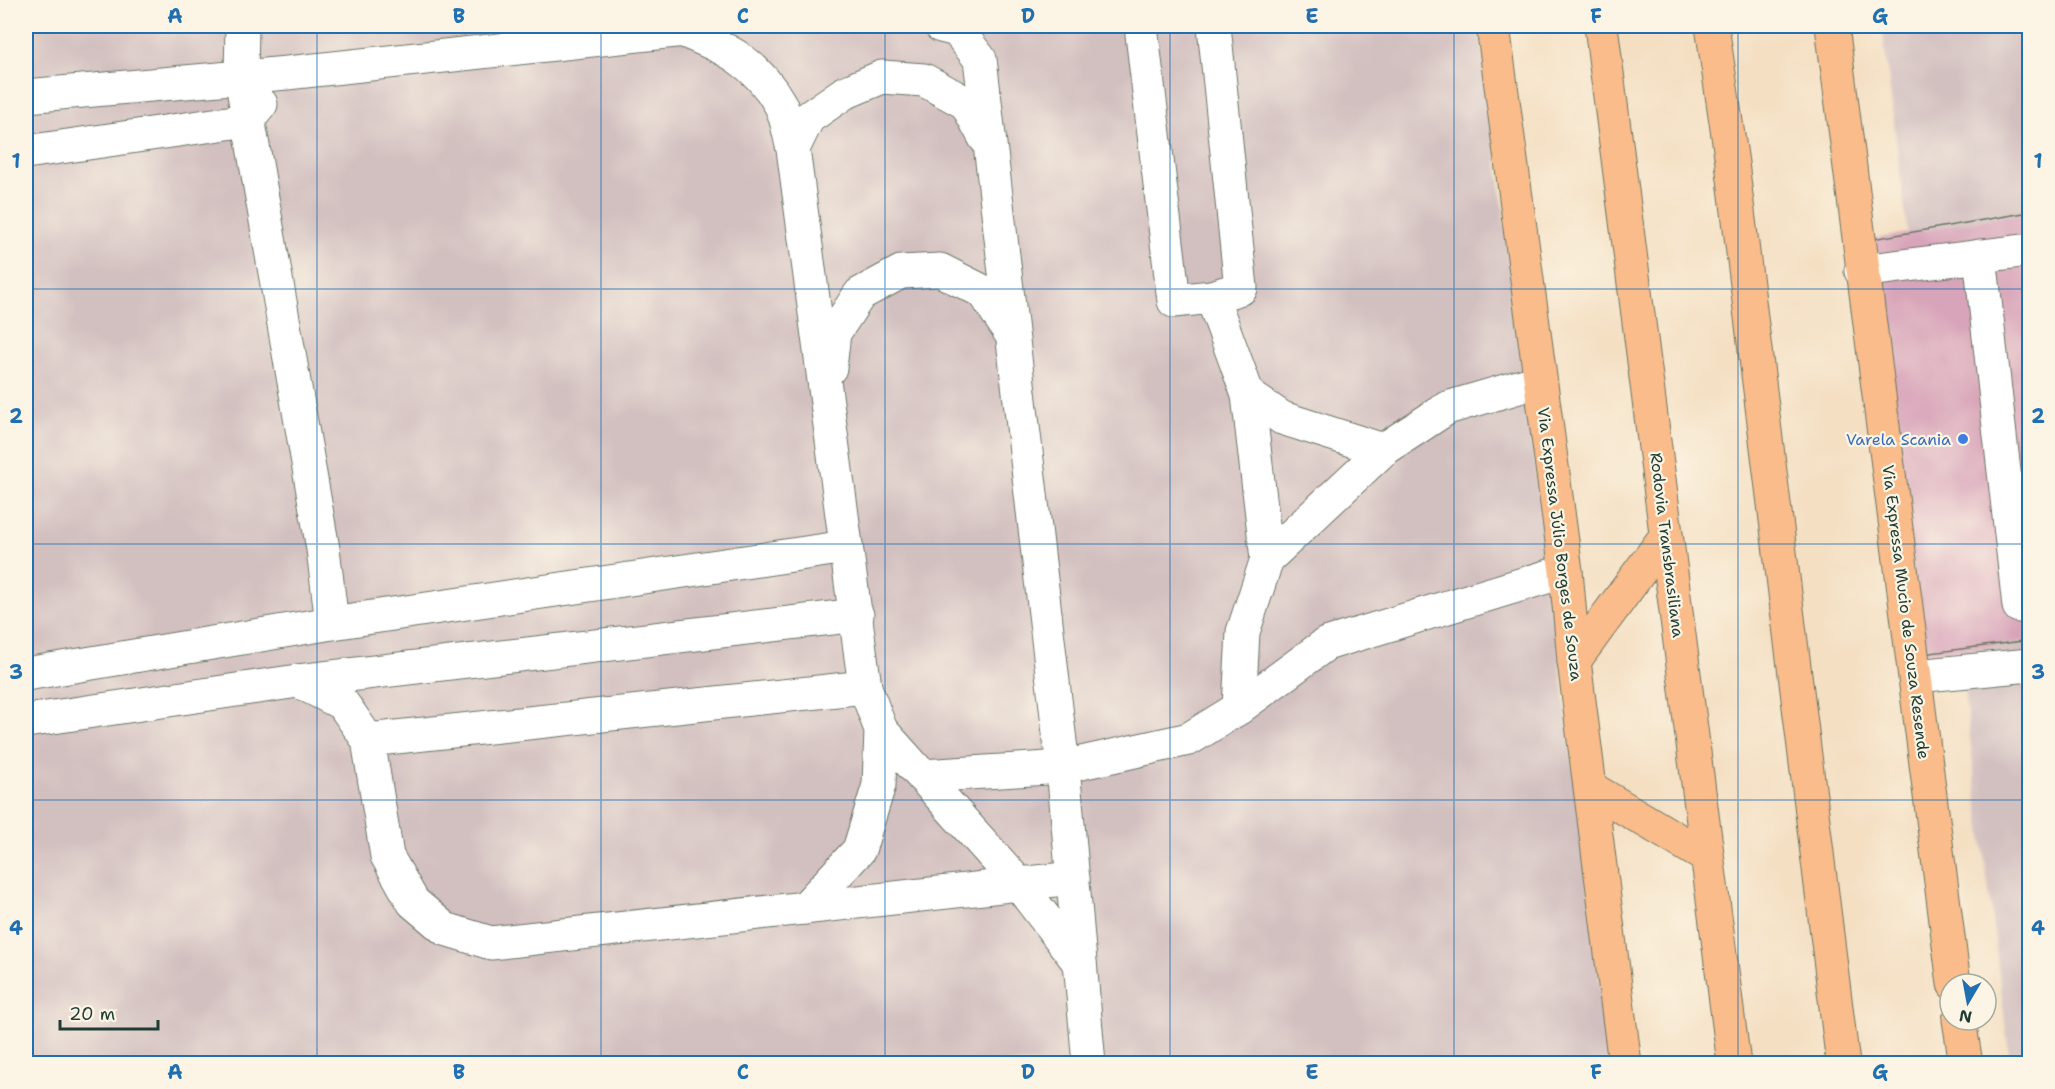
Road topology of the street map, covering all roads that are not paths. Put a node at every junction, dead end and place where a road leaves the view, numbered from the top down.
1 (242, 26) edge
2 (729, 26) edge
3 (941, 26) edge
4 (1141, 26) edge
5 (1214, 26) edge
6 (1492, 26) edge
7 (1601, 26) edge
8 (1712, 26) edge
9 (1832, 26) edge
10 (681, 30) junction
11 (287, 73) junction
12 (240, 77) junction
13 (26, 96) edge
14 (248, 120) junction
15 (991, 148) junction
16 (793, 149) junction
17 (26, 152) edge
18 (2030, 250) edge
19 (1980, 256) junction
20 (1862, 271) junction
21 (1212, 297) junction
22 (1013, 338) junction
23 (1539, 381) junction
24 (1248, 395) junction
25 (826, 399) junction
26 (1383, 450) junction
27 (1666, 536) junction
28 (846, 547) junction
29 (1267, 559) junction
30 (1566, 570) junction
31 (2019, 606) dead end
32 (857, 615) junction
33 (332, 623) junction
34 (1574, 661) junction
35 (86, 664) junction
36 (2030, 665) edge
37 (26, 674) edge
38 (1916, 676) junction
39 (298, 681) junction
40 (865, 687) junction
41 (1239, 708) junction
42 (94, 711) junction
43 (26, 721) edge
44 (881, 730) junction
45 (368, 740) junction
46 (1063, 767) junction
47 (922, 776) junction
48 (1592, 789) junction
49 (1705, 856) junction
50 (1073, 878) junction
51 (1018, 883) junction
52 (805, 908) junction
53 (1080, 964) junction
54 (1953, 972) edge
55 (1961, 1032) edge
56 (1089, 1064) edge
57 (1625, 1064) edge
58 (1734, 1064) edge
59 (1843, 1064) edge
60 (1966, 1064) edge

1 - 12 street
2 - 10 street
3 - 15 street
4 - 21 street
5 - 21 street
6 - 23 main road, Via Expressa Júlio Borges de Souza
7 - 27 main road, Rodovia Transbrasiliana
8 - 59 main road
9 - 20 main road, Via Expressa Mucio de Souza Resende
10 - 11 street
10 - 16 street
11 - 12 street
11 - 14 street
12 - 13 street
12 - 14 street
14 - 17 street
14 - 33 street
15 - 16 street
15 - 22 street
16 - 25 street
18 - 19 street
19 - 20 street
19 - 31 street
20 - 38 main road, Via Expressa Mucio de Souza Resende
21 - 24 street
22 - 25 street
22 - 46 street
23 - 26 street
23 - 30 main road, Via Expressa Júlio Borges de Souza
24 - 26 street
24 - 29 street
25 - 28 street
26 - 29 street
27 - 34 main road
27 - 49 main road, Rodovia Transbrasiliana
28 - 32 street
28 - 33 street
29 - 41 street
30 - 34 main road, Via Expressa Júlio Borges de Souza
30 - 41 street
32 - 39 street
32 - 40 street
33 - 35 street
34 - 48 main road, Via Expressa Júlio Borges de Souza
35 - 37 street
35 - 42 street
36 - 38 street
38 - 54 main road, Via Expressa Mucio de Souza Resende
39 - 42 street
39 - 45 street
40 - 44 street
40 - 45 street
41 - 46 street
42 - 43 street
44 - 47 street
44 - 52 street
45 - 52 street
46 - 47 street
46 - 50 street
47 - 51 street
48 - 49 main road
48 - 57 main road, Via Expressa Júlio Borges de Souza
49 - 58 main road, Rodovia Transbrasiliana
50 - 51 street
50 - 53 street
51 - 52 street
51 - 53 street
53 - 56 street
55 - 60 main road

